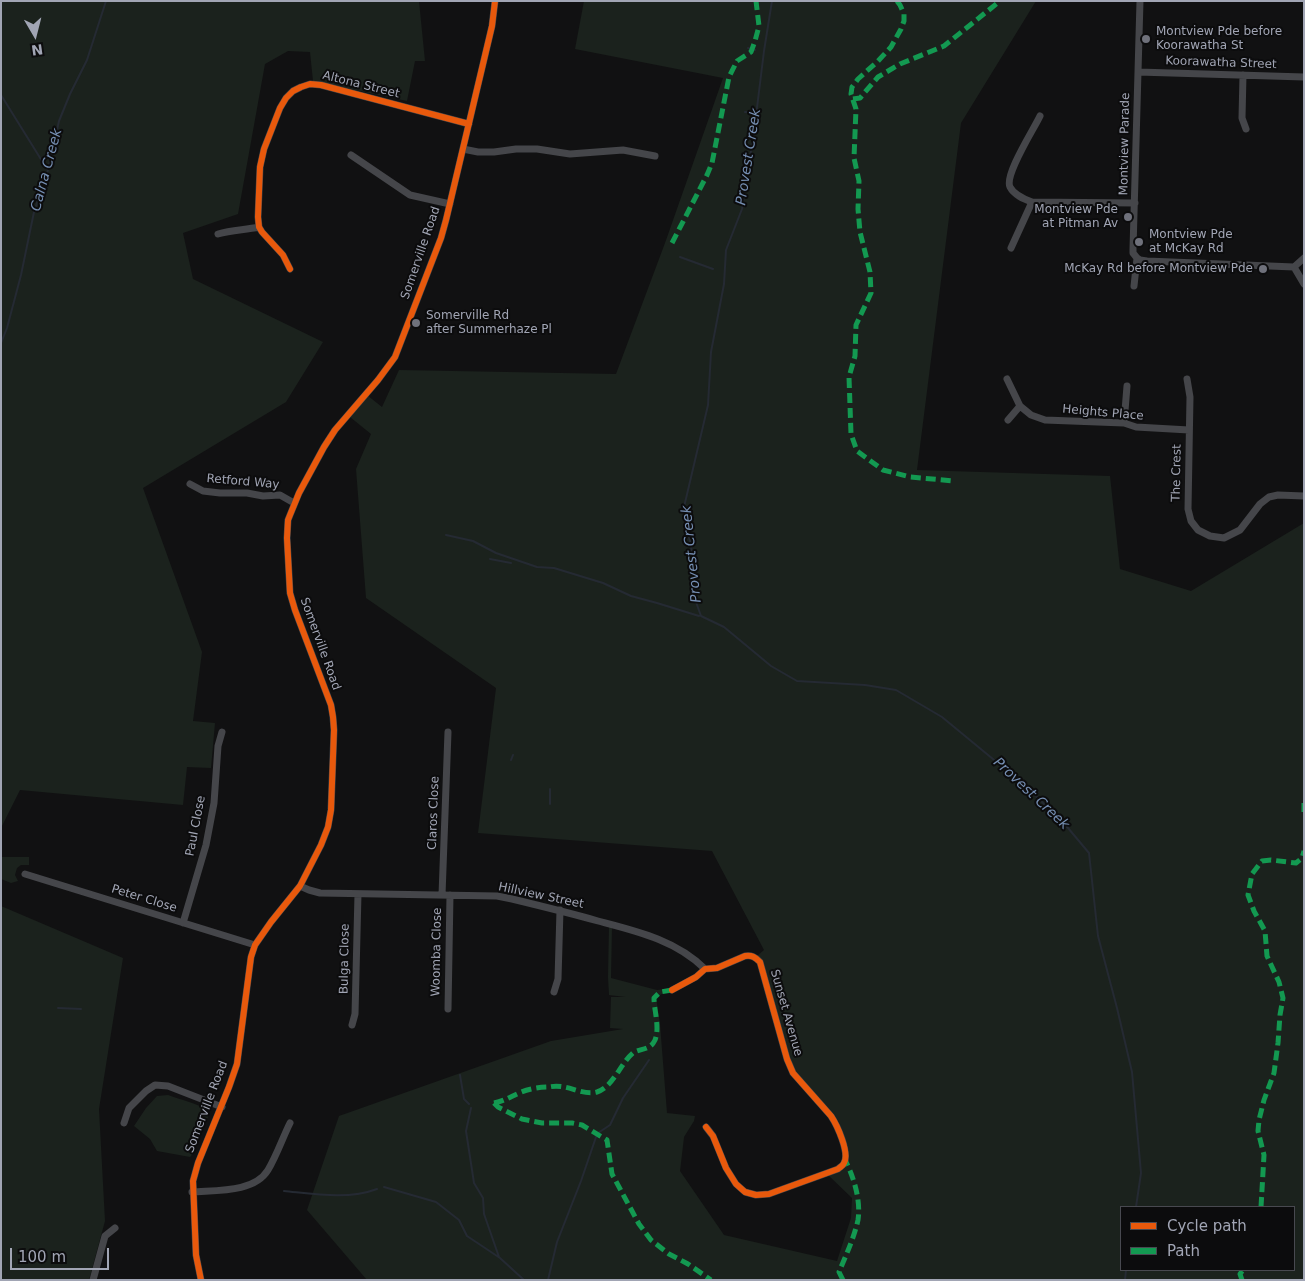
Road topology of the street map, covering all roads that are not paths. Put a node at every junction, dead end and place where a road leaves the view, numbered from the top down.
1 (495, 1) edge
2 (1140, 1) edge
3 (1138, 72) junction
4 (1243, 75) junction
5 (1304, 77) edge
6 (1040, 116) dead end
7 (469, 124) junction
8 (1246, 129) dead end
9 (463, 149) junction
10 (352, 155) dead end
11 (656, 156) dead end
12 (1032, 202) junction
13 (1134, 203) junction
14 (450, 204) junction
15 (259, 227) junction
16 (218, 234) dead end
17 (1011, 248) dead end
18 (1137, 258) junction
19 (1304, 258) edge
20 (1294, 267) junction
21 (290, 269) dead end
22 (1304, 284) edge
23 (1134, 286) dead end
24 (1007, 379) dead end
25 (1187, 379) dead end
26 (1127, 386) dead end
27 (1020, 406) junction
28 (1008, 420) dead end
29 (1124, 423) junction
30 (1189, 430) junction
31 (190, 484) dead end
32 (1304, 496) edge
33 (294, 503) junction
34 (222, 732) dead end
35 (448, 732) dead end
36 (25, 874) dead end
37 (300, 886) junction
38 (358, 894) junction
39 (446, 895) junction
40 (560, 910) junction
41 (183, 923) junction
42 (256, 945) junction
43 (705, 969) junction
44 (672, 990) dead end
45 (554, 992) dead end
46 (448, 1009) dead end
47 (352, 1025) dead end
48 (222, 1107) junction
49 (124, 1123) dead end
50 (290, 1123) dead end
51 (706, 1127) dead end
52 (192, 1192) junction
53 (115, 1228) dead end
54 (93, 1280) edge
55 (201, 1280) edge

1 - 7 street, Somerville Road
2 - 3 street, Montview Parade
3 - 4 street, Koorawatha Street
3 - 13 street, Montview Parade
4 - 5 street, Koorawatha Street
4 - 8 street
6 - 12 street
7 - 9 street, Somerville Road
7 - 15 street, Altona Street
9 - 11 street
9 - 14 street, Somerville Road
10 - 14 street
12 - 13 street
12 - 17 street
13 - 18 street, Montview Parade
14 - 33 street, Somerville Road
15 - 16 street
15 - 21 street
18 - 20 street
18 - 23 street, Montview Parade
19 - 20 street
20 - 22 street
24 - 27 street
25 - 30 street, The Crest
26 - 29 street
27 - 28 street
27 - 29 street, Heights Place
29 - 30 street, Heights Place
30 - 32 street, The Crest
31 - 33 street, Retford Way
33 - 37 street, Somerville Road
34 - 41 street, Paul Close
35 - 39 street, Claros Close
36 - 41 street, Peter Close
37 - 38 street, Hillview Street
37 - 42 street, Somerville Road
38 - 39 street, Hillview Street
38 - 47 street, Bulga Close
39 - 40 street, Hillview Street
39 - 46 street, Woomba Close
40 - 43 street, Hillview Street
40 - 45 street
41 - 42 street, Peter Close
42 - 48 street, Somerville Road
43 - 44 street, Sunset Avenue
43 - 51 street, Sunset Avenue
48 - 49 street
48 - 52 street, Somerville Road
50 - 52 street
52 - 55 street, Somerville Road
53 - 54 street

